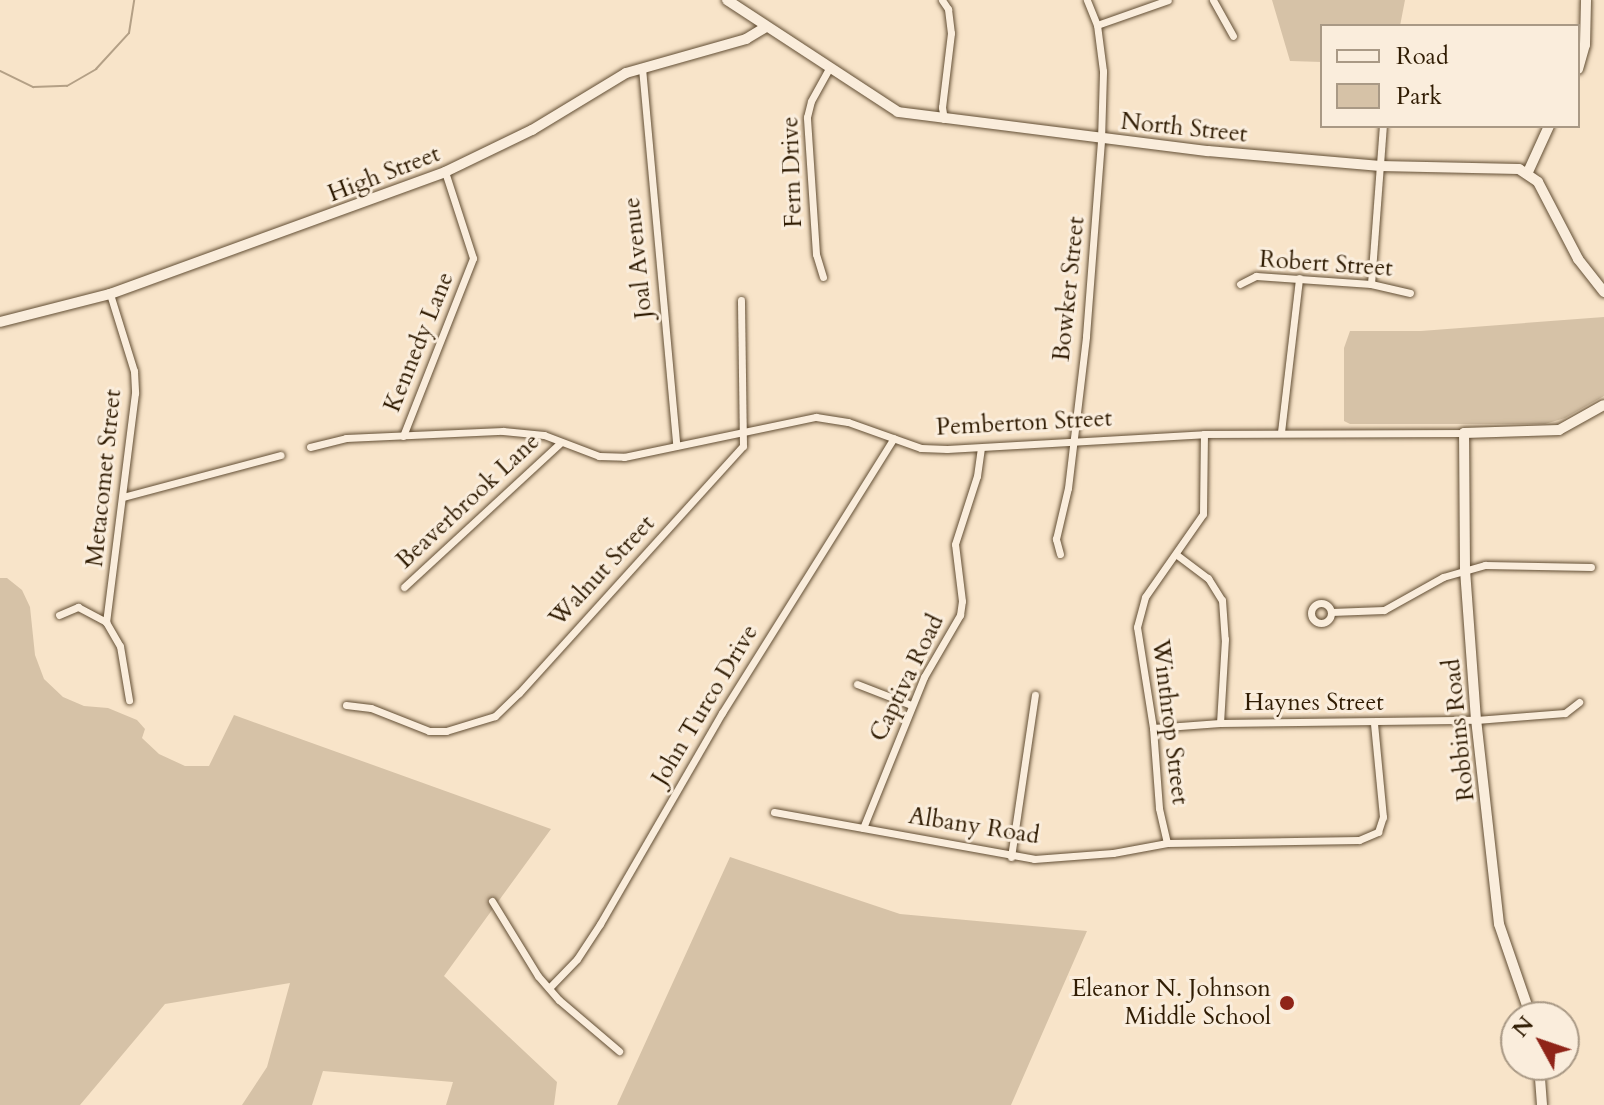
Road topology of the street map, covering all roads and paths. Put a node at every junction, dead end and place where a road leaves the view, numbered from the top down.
1 (727, 0) edge
2 (942, 0) edge
3 (1087, 0) edge
4 (1168, 0) edge
5 (1213, 0) edge
6 (1586, 0) edge
7 (1097, 25) junction
8 (766, 27) junction
9 (1233, 36) dead end
10 (1580, 62) edge
11 (642, 68) junction
12 (829, 68) junction
13 (944, 119) junction
14 (1383, 128) edge
15 (1548, 128) edge
16 (1101, 140) junction
17 (1380, 166) junction
18 (445, 172) junction
19 (1528, 172) junction
20 (823, 277) dead end
21 (1299, 278) junction
22 (1240, 284) dead end
23 (1371, 284) junction
24 (1602, 285) edge
25 (1410, 293) dead end
26 (110, 294) junction
27 (741, 300) dead end
28 (0, 322) edge
29 (1604, 405) edge
30 (745, 431) junction
31 (1281, 432) junction
32 (1464, 433) junction
33 (1204, 434) junction
34 (403, 436) junction
35 (894, 438) junction
36 (1073, 441) junction
37 (560, 443) junction
38 (676, 445) junction
39 (310, 447) dead end
40 (981, 449) junction
41 (281, 455) dead end
42 (123, 497) junction
43 (1060, 554) dead end
44 (1177, 555) junction
45 (1591, 567) dead end
46 (1465, 570) junction
47 (404, 587) dead end
48 (1331, 612) dead end
49 (59, 615) dead end
50 (106, 622) junction
51 (857, 684) dead end
52 (1035, 695) dead end
53 (129, 700) dead end
54 (1579, 702) dead end
55 (346, 705) dead end
56 (911, 705) junction
57 (1476, 720) junction
58 (1220, 723) junction
59 (1374, 723) junction
60 (1153, 728) junction
61 (774, 812) dead end
62 (863, 828) junction
63 (1167, 843) junction
64 (1011, 857) junction
65 (492, 901) dead end
66 (549, 988) junction
67 (1525, 1001) edge
68 (619, 1051) dead end
69 (1540, 1081) edge
70 (1542, 1105) edge

1 - 8 street, North Street
2 - 13 street
3 - 7 street, Bowker Street
4 - 7 street
5 - 9 street
6 - 10 street
7 - 16 street, Bowker Street
8 - 11 street, High Street
8 - 12 street, North Street
11 - 18 street, High Street
11 - 38 street, Joal Avenue
12 - 13 street, North Street
12 - 20 street, Fern Drive
13 - 16 street, North Street
14 - 17 street
15 - 19 street
16 - 17 street, North Street
16 - 36 street, Bowker Street
17 - 19 street, North Street
17 - 23 street
18 - 26 street, High Street
18 - 34 street, Kennedy Lane
19 - 24 street
21 - 22 street, Robert Street
21 - 23 street, Robert Street
21 - 31 street
23 - 25 street, Robert Street
26 - 28 street, High Street
26 - 42 street, Metacomet Street
27 - 30 street
29 - 32 street, Pemberton Street
30 - 35 street, Pemberton Street
30 - 38 street, Pemberton Street
30 - 55 street, Walnut Street
31 - 32 street, Pemberton Street
31 - 33 street, Pemberton Street
32 - 46 street, Robbins Road
33 - 36 street, Pemberton Street
33 - 44 street, Winthrop Street
34 - 37 street, Pemberton Street
34 - 39 street, Pemberton Street
35 - 40 street, Pemberton Street
35 - 66 street, John Turco Drive
36 - 40 street, Pemberton Street
36 - 43 street, Bowker Street
37 - 38 street, Pemberton Street
37 - 47 street, Beaverbrook Lane
40 - 56 street, Captiva Road
41 - 42 street
42 - 50 street, Metacomet Street
44 - 58 street
44 - 60 street, Winthrop Street
45 - 46 street
46 - 48 street
46 - 57 street, Robbins Road
49 - 50 street
50 - 53 street
51 - 56 street
52 - 64 street
54 - 57 street, Haynes Street
56 - 62 street, Captiva Road
57 - 59 street, Haynes Street
57 - 67 street, Robbins Road
58 - 59 street, Haynes Street
58 - 60 street, Haynes Street
59 - 63 street, Albany Road
60 - 63 street, Winthrop Street
61 - 62 street, Albany Road
62 - 64 street, Albany Road
63 - 64 street, Albany Road
65 - 66 street
66 - 68 street
69 - 70 street

